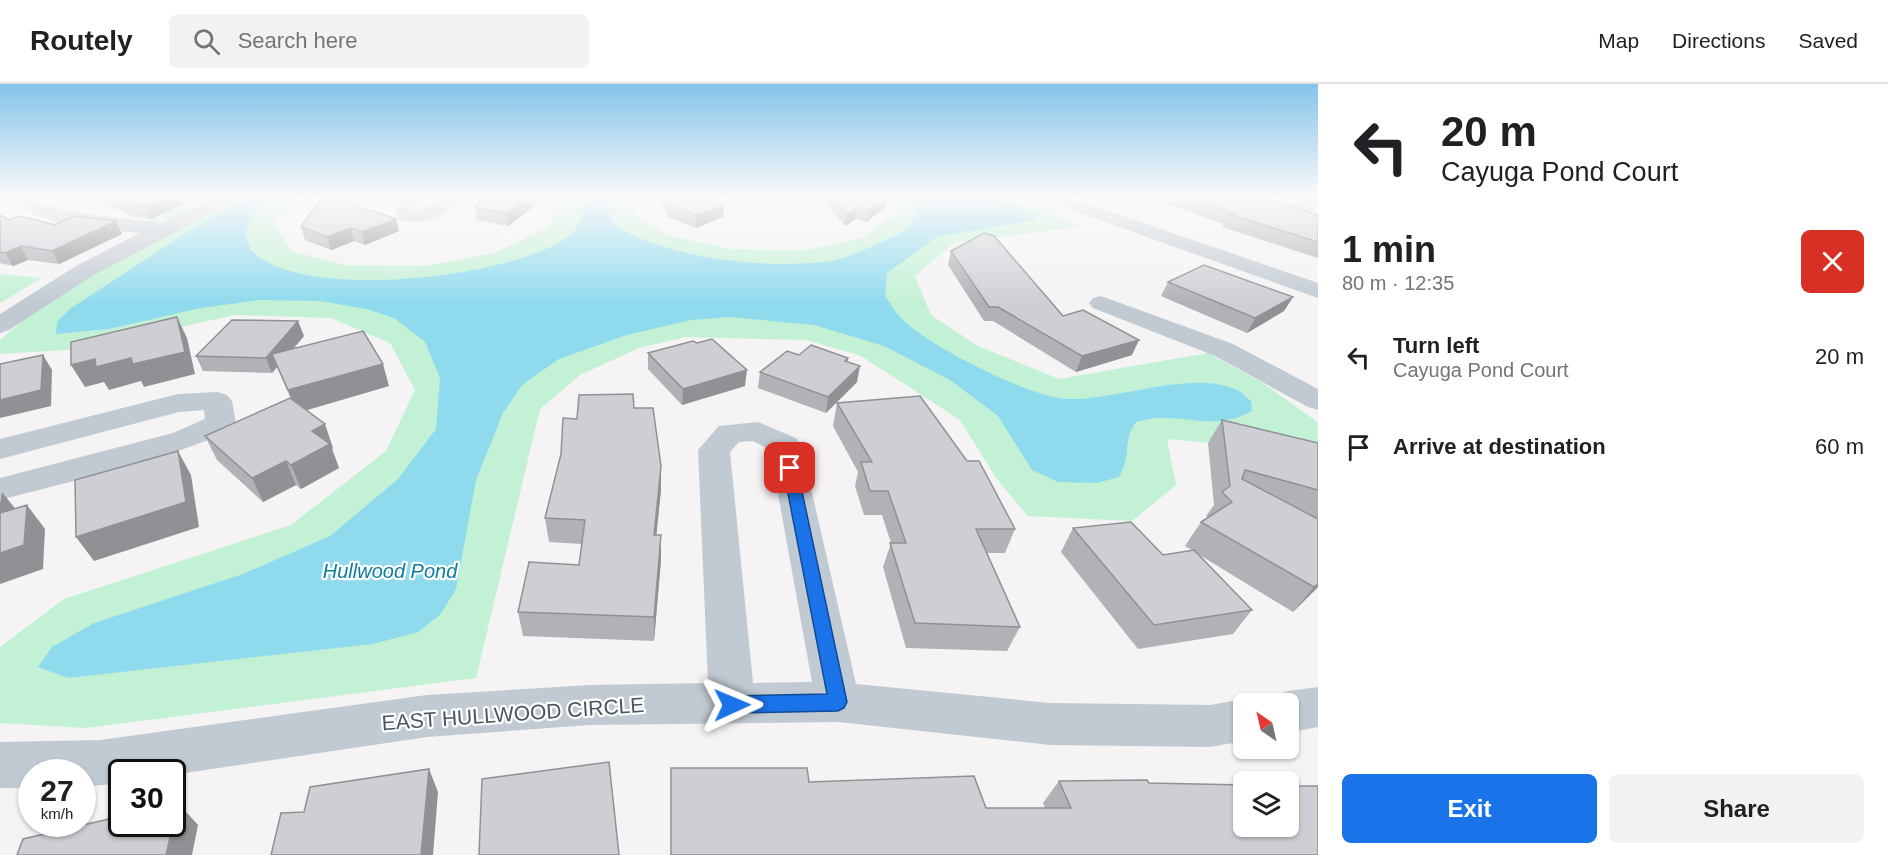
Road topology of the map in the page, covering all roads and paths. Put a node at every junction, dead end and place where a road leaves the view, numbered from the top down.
1 (157, 232) edge
2 (1149, 232) edge
3 (1164, 232) edge
4 (1200, 248) junction
5 (1318, 291) edge
6 (1101, 303) dead end
7 (0, 326) edge
8 (1318, 371) edge
9 (1277, 378) junction
10 (1318, 401) edge
11 (0, 449) edge
12 (0, 489) edge
13 (838, 702) junction
14 (732, 705) junction
15 (1318, 707) edge
16 (1299, 710) edge
17 (1233, 722) edge
18 (0, 765) edge

1 - 7 street
2 - 4 street
3 - 4 street
4 - 5 street
6 - 9 street
8 - 9 street
9 - 10 street
11 - 12 street
13 - 14 street, EAST HULLWOOD CIRCLE
13 - 14 street
13 - 17 street, EAST HULLWOOD CIRCLE
14 - 18 street, EAST HULLWOOD CIRCLE
15 - 16 street

